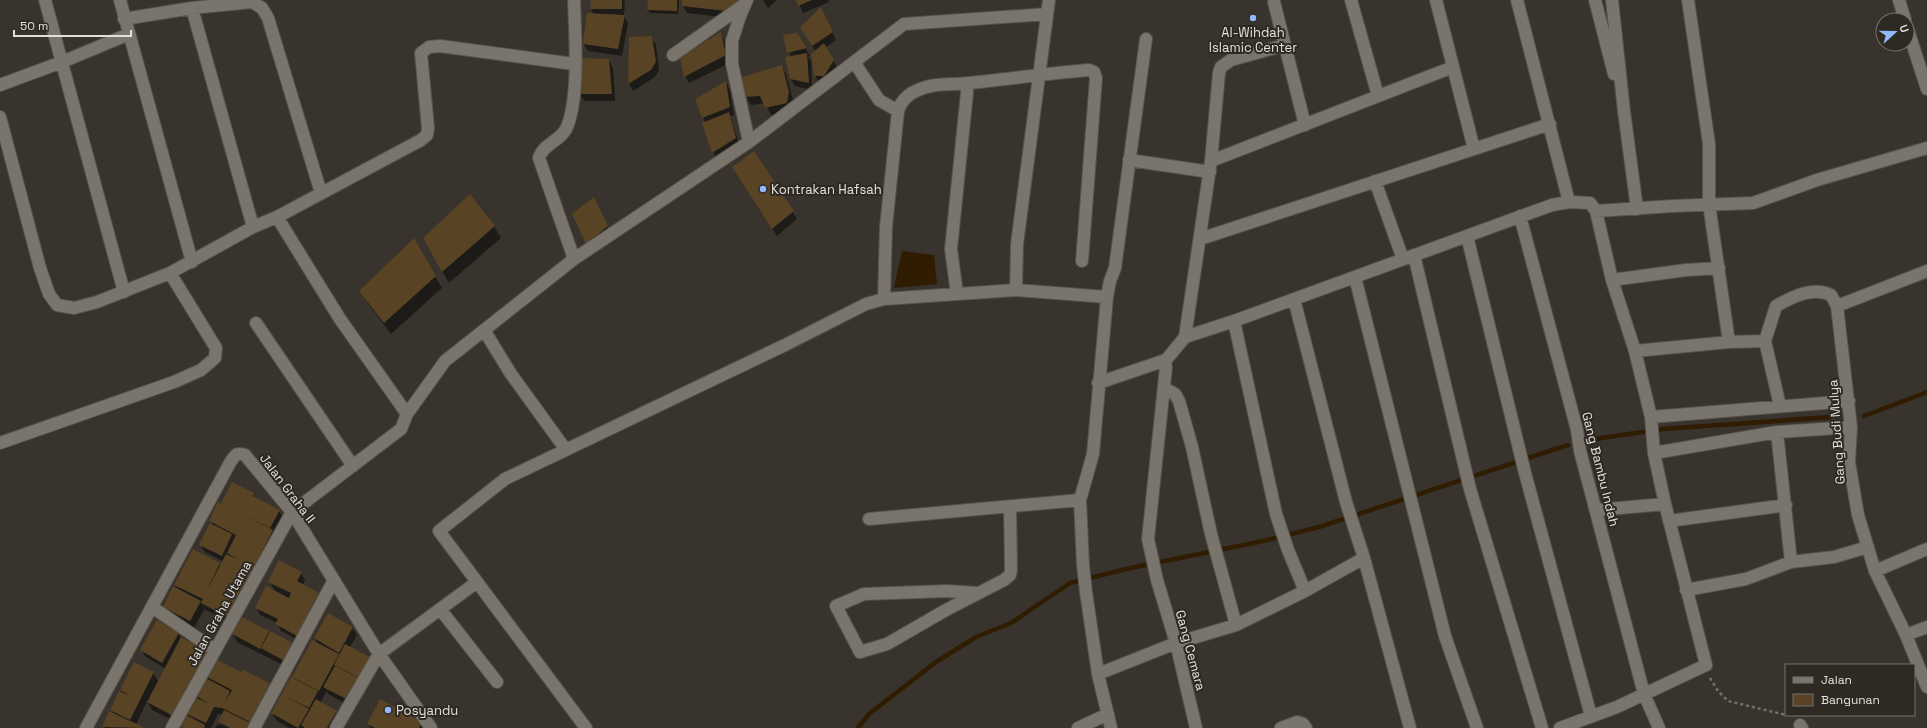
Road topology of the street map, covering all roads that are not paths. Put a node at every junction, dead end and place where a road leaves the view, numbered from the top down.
1 (45, 0) edge
2 (120, 0) edge
3 (574, 0) edge
4 (1049, 0) edge
5 (1352, 0) edge
6 (1436, 0) edge
7 (1517, 0) edge
8 (1595, 0) edge
9 (1612, 0) edge
10 (1688, 0) edge
11 (1899, 0) edge
12 (747, 1) edge
13 (1274, 2) dead end
14 (219, 3) edge
15 (192, 8) junction
16 (1903, 12) edge
17 (1047, 14) junction
18 (124, 19) junction
19 (129, 34) junction
20 (1146, 39) dead end
21 (1285, 45) junction
22 (1915, 45) edge
23 (673, 55) dead end
24 (1922, 61) edge
25 (62, 62) junction
26 (854, 62) junction
27 (574, 64) junction
28 (1453, 67) junction
29 (1039, 74) junction
30 (968, 83) junction
31 (0, 86) edge
32 (1927, 89) edge
33 (1378, 96) junction
34 (898, 111) junction
35 (1624, 111) junction
36 (0, 117) edge
37 (1550, 124) junction
38 (1305, 125) junction
39 (749, 142) junction
40 (1927, 148) edge
41 (1474, 149) junction
42 (1129, 160) junction
43 (1211, 167) junction
44 (1375, 181) junction
45 (321, 193) junction
46 (1569, 202) junction
47 (1709, 204) junction
48 (1637, 209) junction
49 (1596, 211) junction
50 (1520, 216) junction
51 (277, 218) junction
52 (253, 228) junction
53 (1467, 236) junction
54 (1200, 239) junction
55 (1408, 257) junction
56 (574, 259) junction
57 (1082, 261) dead end
58 (192, 262) junction
59 (1719, 268) junction
60 (1927, 271) edge
61 (170, 273) junction
62 (1355, 277) junction
63 (1612, 280) junction
64 (1016, 290) junction
65 (124, 292) junction
66 (957, 294) junction
67 (1107, 297) junction
68 (884, 299) junction
69 (1294, 299) junction
70 (1837, 306) junction
71 (1234, 321) junction
72 (256, 323) dead end
73 (484, 330) junction
74 (1185, 338) junction
75 (1765, 341) junction
76 (1729, 342) junction
77 (1635, 351) junction
78 (1165, 361) junction
79 (1098, 383) junction
80 (1164, 388) junction
81 (1849, 401) junction
82 (1780, 406) junction
83 (407, 414) junction
84 (1652, 422) junction
85 (1851, 427) junction
86 (1777, 432) junction
87 (0, 443) edge
88 (1654, 447) junction
89 (566, 450) junction
90 (353, 466) junction
91 (1080, 500) junction
92 (1665, 504) junction
93 (1786, 505) junction
94 (1010, 506) junction
95 (1597, 510) junction
96 (292, 512) junction
97 (869, 519) dead end
98 (1669, 520) junction
99 (1868, 547) junction
100 (1927, 549) edge
101 (1364, 558) junction
102 (1791, 562) junction
103 (1875, 571) junction
104 (334, 580) junction
105 (477, 582) junction
106 (1686, 590) junction
107 (1305, 591) junction
108 (976, 593) junction
109 (152, 607) junction
110 (440, 609) junction
111 (1236, 625) junction
112 (1927, 627) edge
113 (1906, 634) junction
114 (1176, 643) junction
115 (215, 650) junction
116 (379, 654) junction
117 (1098, 674) junction
118 (497, 682) dead end
119 (1927, 688) edge
120 (1644, 694) junction
121 (1108, 714) junction
122 (1591, 716) junction
123 (86, 728) edge
124 (172, 728) edge
125 (254, 728) edge
126 (336, 728) edge
127 (431, 728) edge
128 (586, 728) edge
129 (1078, 728) edge
130 (1111, 728) edge
131 (1196, 728) edge
132 (1280, 728) edge
133 (1306, 728) edge
134 (1410, 728) edge
135 (1476, 728) edge
136 (1542, 728) edge
137 (1560, 728) edge
138 (1659, 728) edge

1 - 25 street
2 - 18 street
3 - 27 street
4 - 17 street
5 - 33 street
6 - 28 street
7 - 37 street
8 - 35 street
9 - 35 street
10 - 47 street
11 - 16 street
12 - 23 street
12 - 39 street
13 - 21 street
14 - 15 street
14 - 45 street
15 - 18 street
15 - 52 street
17 - 26 street
17 - 29 street
18 - 19 street
19 - 25 street
19 - 58 street
20 - 42 street
21 - 38 street
21 - 43 street
22 - 24 street
24 - 32 street
25 - 31 street
25 - 65 street
26 - 34 street
26 - 39 street
27 - 45 street
27 - 56 street
28 - 33 street
28 - 41 street
29 - 30 street
29 - 57 street
29 - 64 street
30 - 34 street
30 - 66 street
33 - 38 street
34 - 68 street
35 - 48 street
36 - 65 street
37 - 41 street
37 - 46 street
38 - 43 street
39 - 56 street
40 - 47 street
41 - 44 street
42 - 43 street
42 - 67 street
43 - 54 street
44 - 54 street
44 - 55 street
45 - 51 street
46 - 49 street
46 - 50 street
47 - 48 street
47 - 59 street
48 - 49 street
49 - 63 street
50 - 53 street
50 - 95 street, Gang Bambu Indah
51 - 52 street
51 - 83 street
52 - 58 street
53 - 55 street
53 - 122 street
54 - 74 street
55 - 62 street
55 - 136 street
56 - 73 street
58 - 61 street
59 - 63 street
59 - 76 street
60 - 70 street
61 - 65 street
61 - 87 street
62 - 69 street
62 - 135 street
63 - 77 street
64 - 66 street
64 - 67 street
66 - 68 street
67 - 79 street
68 - 89 street
69 - 71 street
69 - 101 street
70 - 75 street
70 - 81 street, Gang Budi Mulya
71 - 74 street
71 - 107 street
72 - 90 street
73 - 83 street
73 - 89 street
74 - 78 street
75 - 76 street
75 - 82 street
76 - 77 street
77 - 84 street
78 - 79 street
78 - 80 street, Gang Cemara
79 - 91 street
80 - 111 street
80 - 114 street, Gang Cemara
81 - 82 street
81 - 85 street, Gang Budi Mulya
82 - 84 street
83 - 90 street
84 - 88 street
85 - 86 street
85 - 99 street, Gang Budi Mulya
86 - 88 street
86 - 93 street
88 - 92 street
89 - 105 street
90 - 96 street
91 - 94 street
91 - 117 street
92 - 95 street
92 - 98 street
93 - 98 street
93 - 102 street
94 - 97 street
94 - 108 street
95 - 120 street, Gang Bambu Indah
96 - 104 street, Jalan Graha II
96 - 109 street, Jalan Graha II
96 - 115 street, Jalan Graha Utama
98 - 106 street
99 - 102 street
99 - 103 street, Gang Budi Mulya
100 - 103 street
101 - 107 street
101 - 134 street
102 - 106 street
103 - 113 street, Gang Budi Mulya
104 - 116 street, Jalan Graha II
104 - 125 street
105 - 110 street
105 - 128 street
106 - 120 street
107 - 111 street
108 - 108 street
109 - 115 street
109 - 123 street, Jalan Graha II
110 - 116 street
110 - 118 street
111 - 114 street
112 - 113 street
113 - 119 street, Gang Budi Mulya
114 - 117 street
114 - 131 street, Gang Cemara
115 - 124 street, Jalan Graha Utama
116 - 126 street
116 - 127 street, Jalan Graha II
117 - 121 street
120 - 122 street
120 - 138 street, Gang Bambu Indah
121 - 129 street
121 - 130 street
122 - 137 street
132 - 133 street

